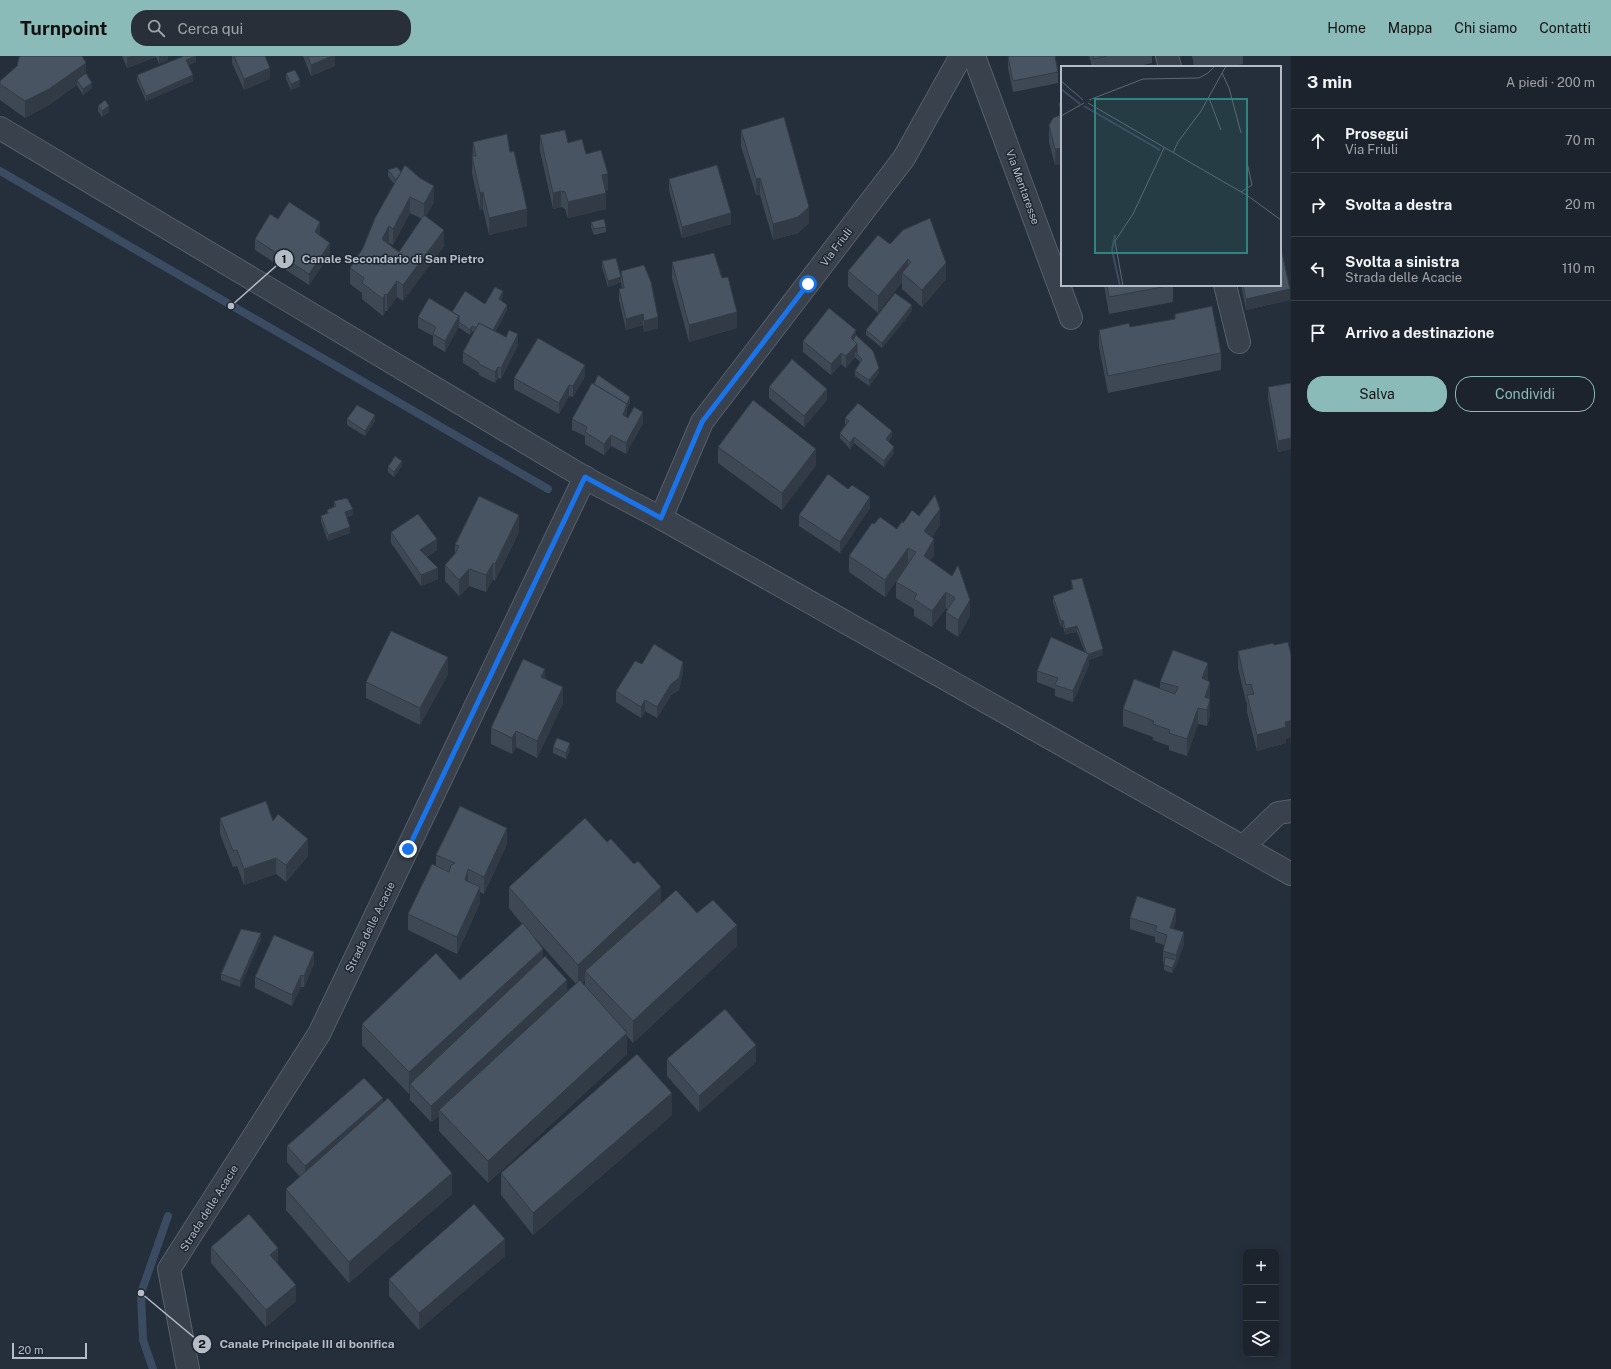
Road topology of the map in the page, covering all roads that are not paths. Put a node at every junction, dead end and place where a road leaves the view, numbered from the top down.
1 (961, 56) edge
2 (974, 56) edge
3 (1167, 56) edge
4 (1170, 66) edge
5 (0, 128) edge
6 (1225, 286) edge
7 (1071, 318) dead end
8 (1239, 342) dead end
9 (585, 477) junction
10 (661, 518) junction
11 (1291, 811) edge
12 (1243, 847) junction
13 (1291, 874) edge
14 (188, 1369) edge

1 - 10 street, Via Friuli
2 - 7 street, Via Mentaresse
3 - 4 street
5 - 9 street
6 - 8 street
9 - 10 street
9 - 14 street, Strada delle Acacie
10 - 12 street
11 - 12 street
12 - 13 street

